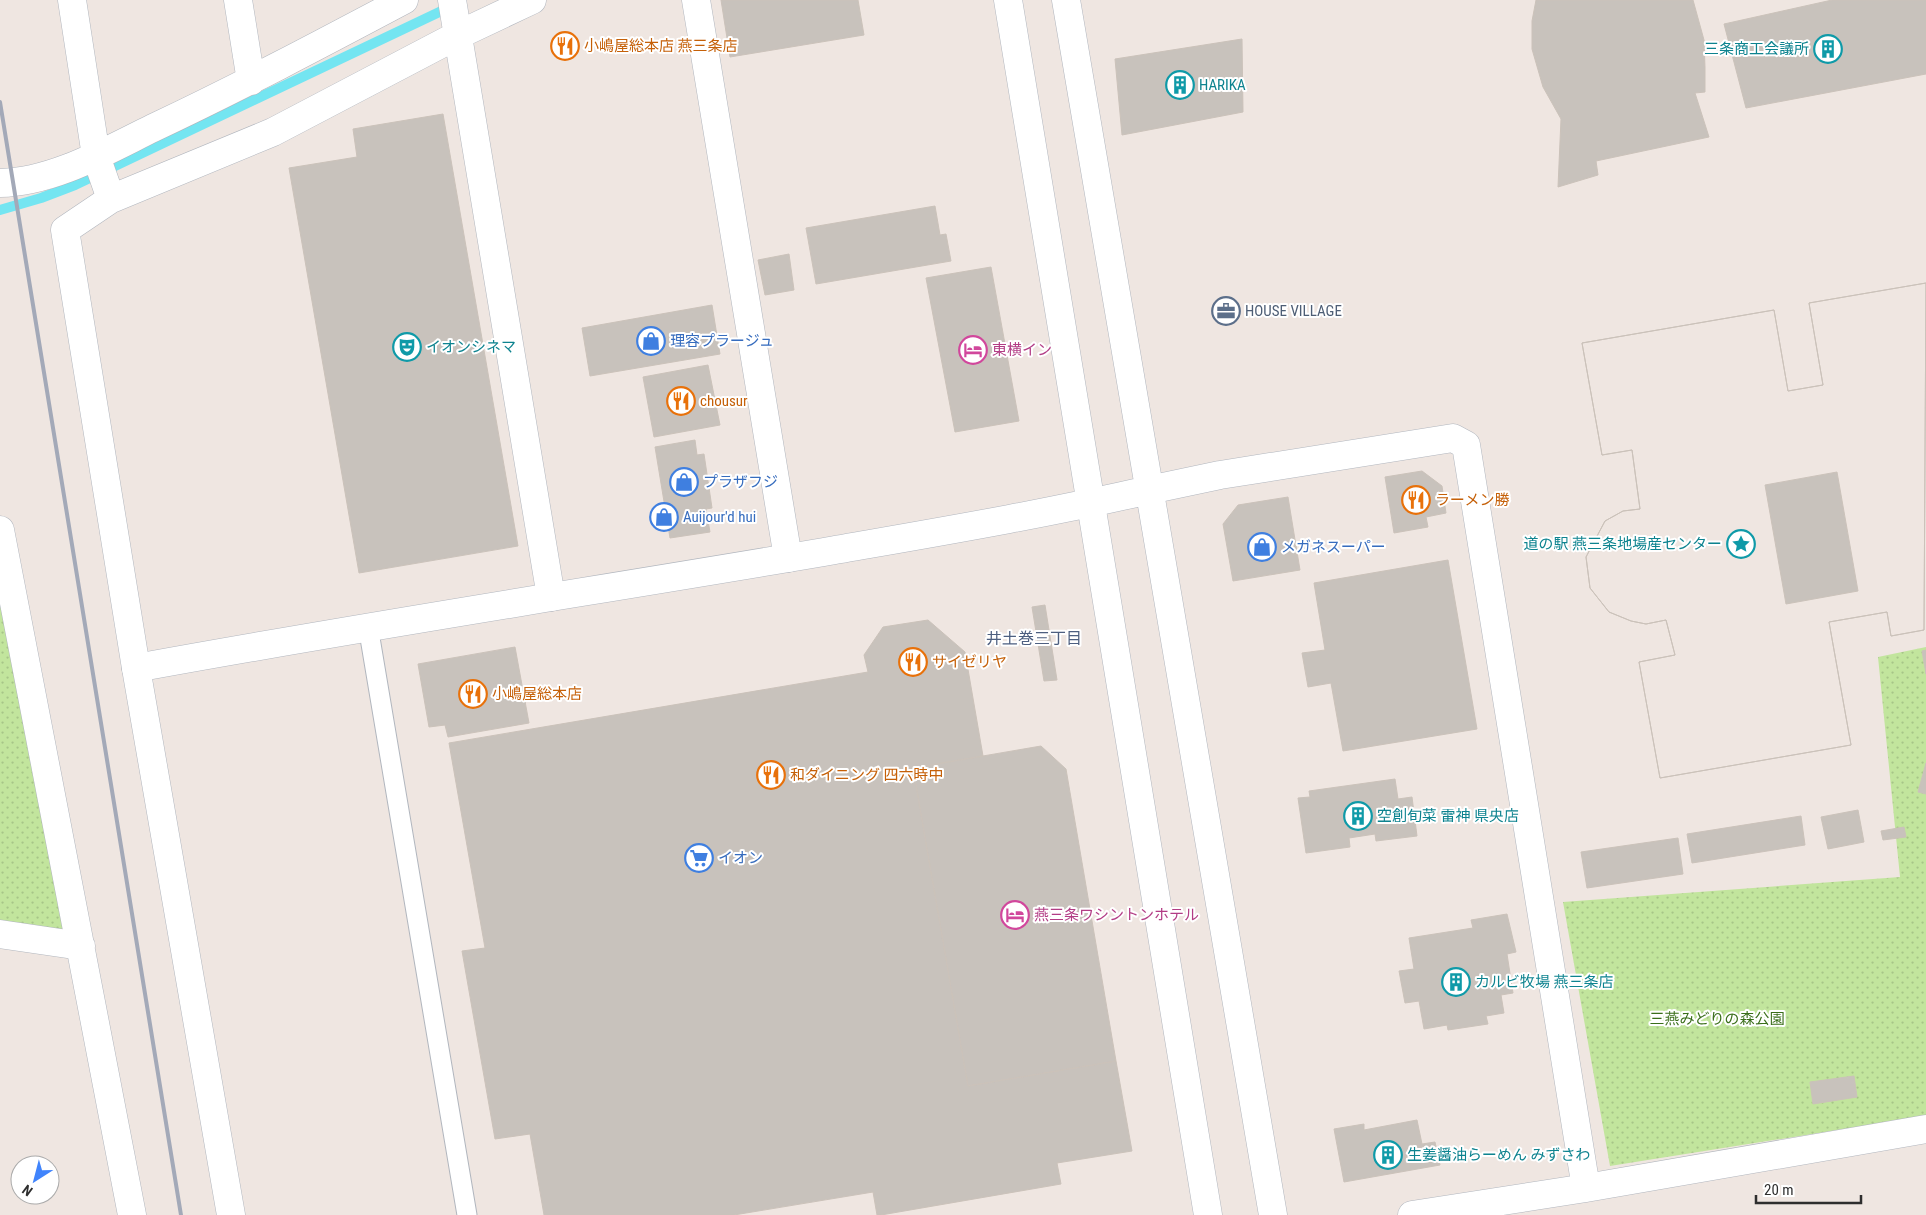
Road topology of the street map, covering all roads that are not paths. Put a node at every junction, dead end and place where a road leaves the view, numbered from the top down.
1 (72, 0) edge
2 (238, 0) edge
3 (404, 0) edge
4 (532, 0) edge
5 (696, 0) edge
6 (1008, 0) edge
7 (1066, 0) edge
8 (456, 19) edge
9 (251, 82) junction
10 (96, 156) junction
11 (0, 183) edge
12 (111, 199) junction
13 (1149, 490) junction
14 (1090, 504) junction
15 (0, 530) edge
16 (788, 558) junction
17 (6, 586) edge
18 (551, 598) junction
19 (368, 626) junction
20 (136, 668) junction
21 (0, 934) edge
22 (80, 946) junction
23 (1926, 1129) edge
24 (1586, 1188) junction
25 (132, 1215) edge
26 (231, 1215) edge
27 (467, 1215) edge
28 (1208, 1215) edge
29 (1273, 1215) edge
30 (1412, 1215) edge

1 - 10 street
2 - 9 street
3 - 9 street
4 - 8 street
5 - 16 street
6 - 14 street
7 - 13 street
8 - 12 street
8 - 18 street
9 - 10 street
10 - 11 street
10 - 12 street
12 - 20 street
13 - 14 street
13 - 24 street
13 - 29 street
14 - 16 street
14 - 28 street
15 - 17 street
16 - 18 street
17 - 22 street
18 - 19 street
19 - 20 street
19 - 27 lane
20 - 26 street
21 - 22 street
22 - 25 street
23 - 24 street
24 - 30 street

